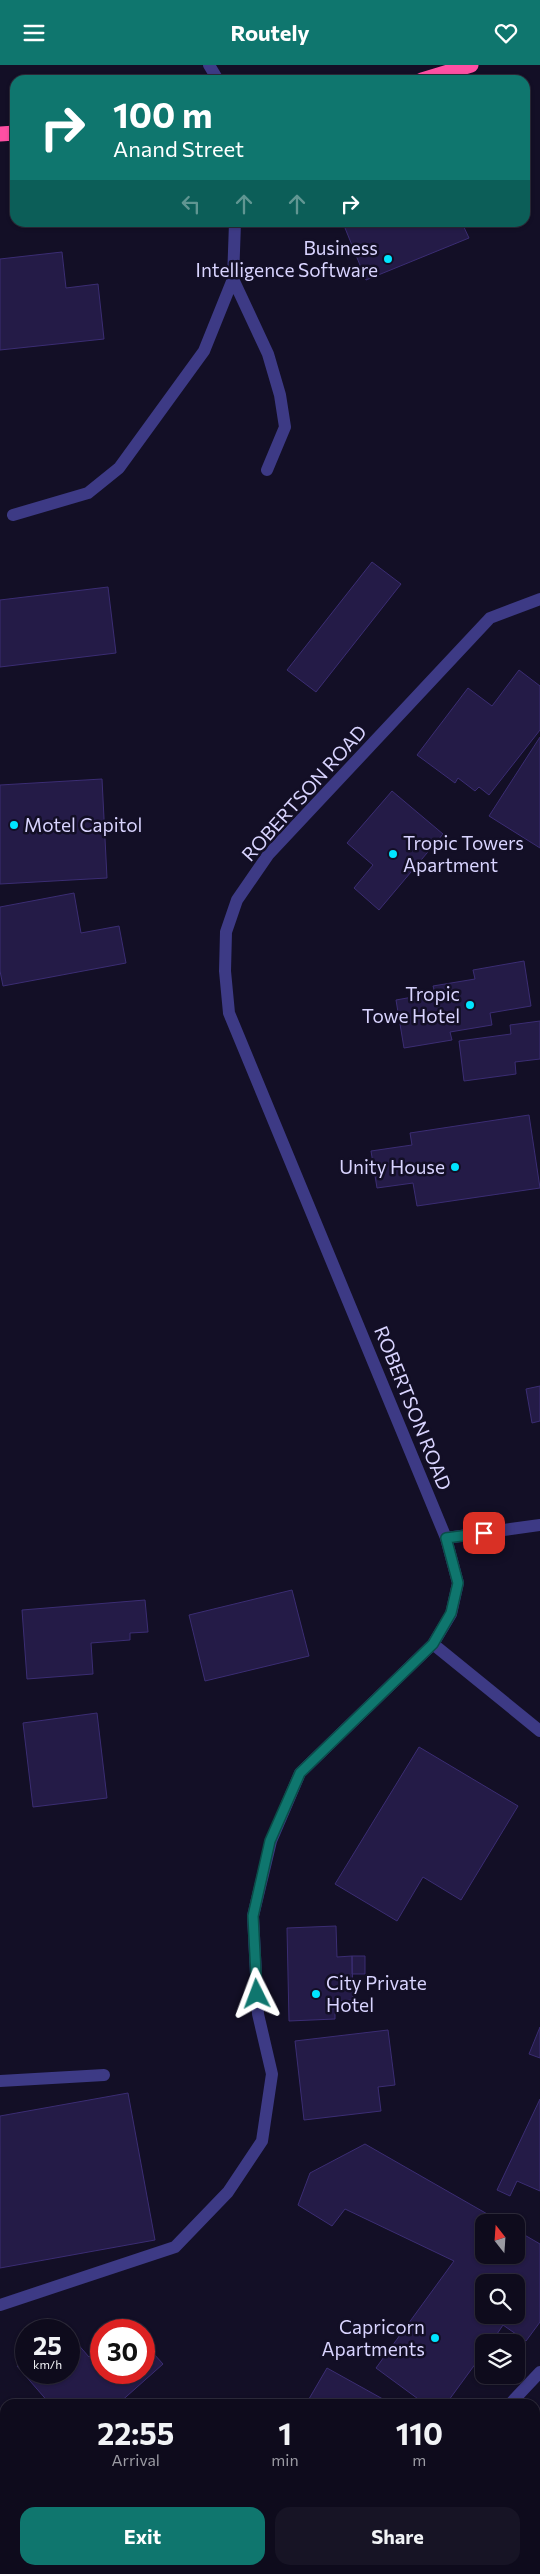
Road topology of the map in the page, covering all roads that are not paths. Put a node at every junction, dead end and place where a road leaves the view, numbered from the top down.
1 (471, 65) edge
2 (438, 75) edge
3 (235, 227) edge
4 (233, 279) junction
5 (267, 470) dead end
6 (12, 515) dead end
7 (540, 599) edge
8 (540, 1525) edge
9 (446, 1538) junction
10 (433, 1644) junction
11 (540, 1731) edge
12 (104, 2075) dead end
13 (0, 2081) edge
14 (0, 2305) edge
15 (540, 2372) edge
16 (515, 2399) edge

1 - 2 highway
3 - 4 street
4 - 5 street
4 - 6 street
7 - 9 street, ROBERTSON ROAD
8 - 9 street
9 - 10 street, ROBERTSON ROAD
10 - 11 street
10 - 14 street, ROBERTSON ROAD
12 - 13 street
15 - 16 street

